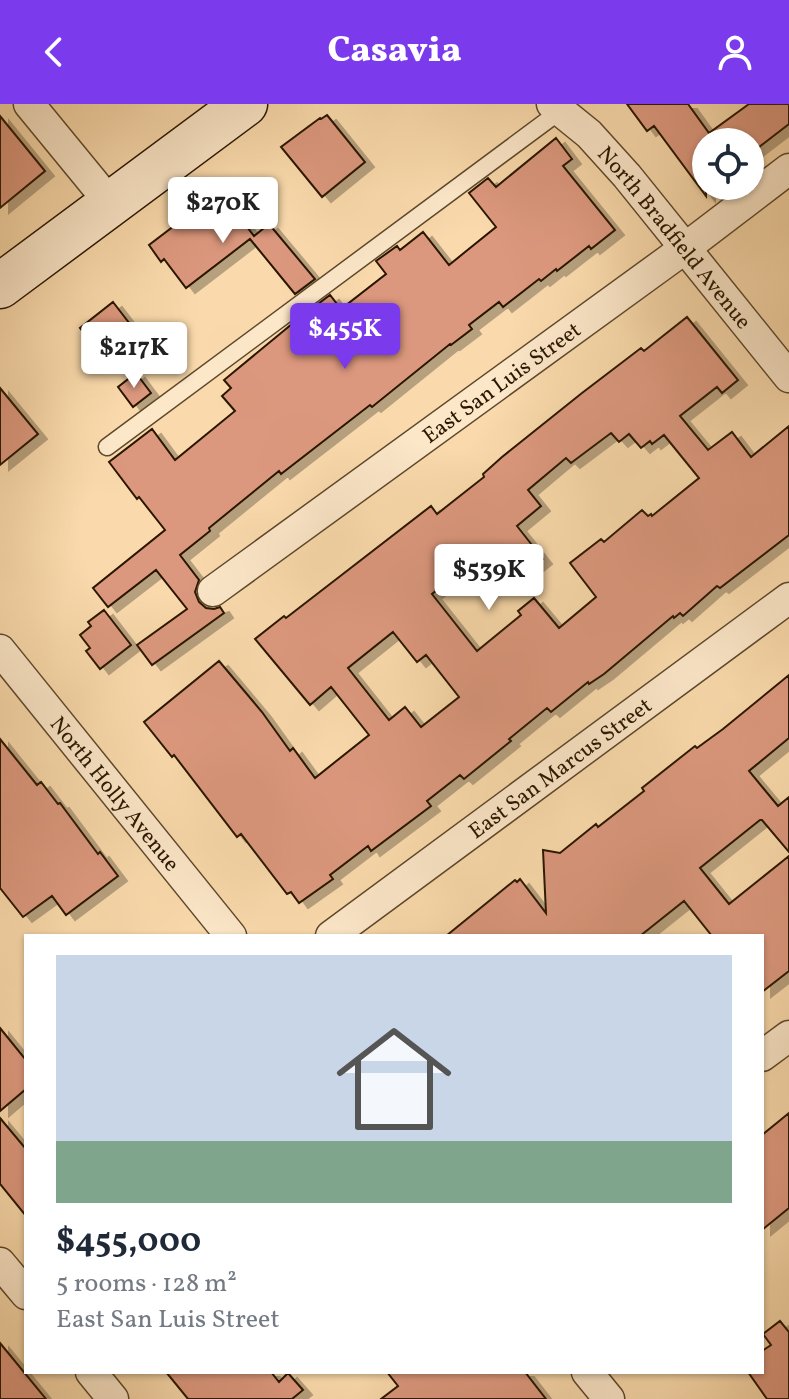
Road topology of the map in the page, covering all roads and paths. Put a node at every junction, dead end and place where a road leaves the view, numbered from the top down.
1 (29, 104) edge
2 (245, 104) edge
3 (556, 107) edge
4 (789, 169) edge
5 (111, 204) junction
6 (684, 249) junction
7 (0, 286) edge
8 (789, 377) edge
9 (107, 447) dead end
10 (213, 591) dead end
11 (789, 598) edge
12 (0, 650) edge
13 (229, 934) edge
14 (334, 934) edge
15 (789, 1036) edge
16 (764, 1055) edge
17 (0, 1263) edge
18 (24, 1292) edge
19 (93, 1374) edge
20 (589, 1374) edge
21 (113, 1399) edge
22 (609, 1399) edge

1 - 5 street
2 - 5 main road
3 - 6 street, North Bradfield Avenue
3 - 9 lane
4 - 6 street, East San Luis Street
5 - 7 main road
6 - 8 street, North Bradfield Avenue
6 - 10 street, East San Luis Street
11 - 14 street, East San Marcus Street
12 - 13 street, North Holly Avenue
15 - 16 street
17 - 18 street
19 - 21 street
20 - 22 street

